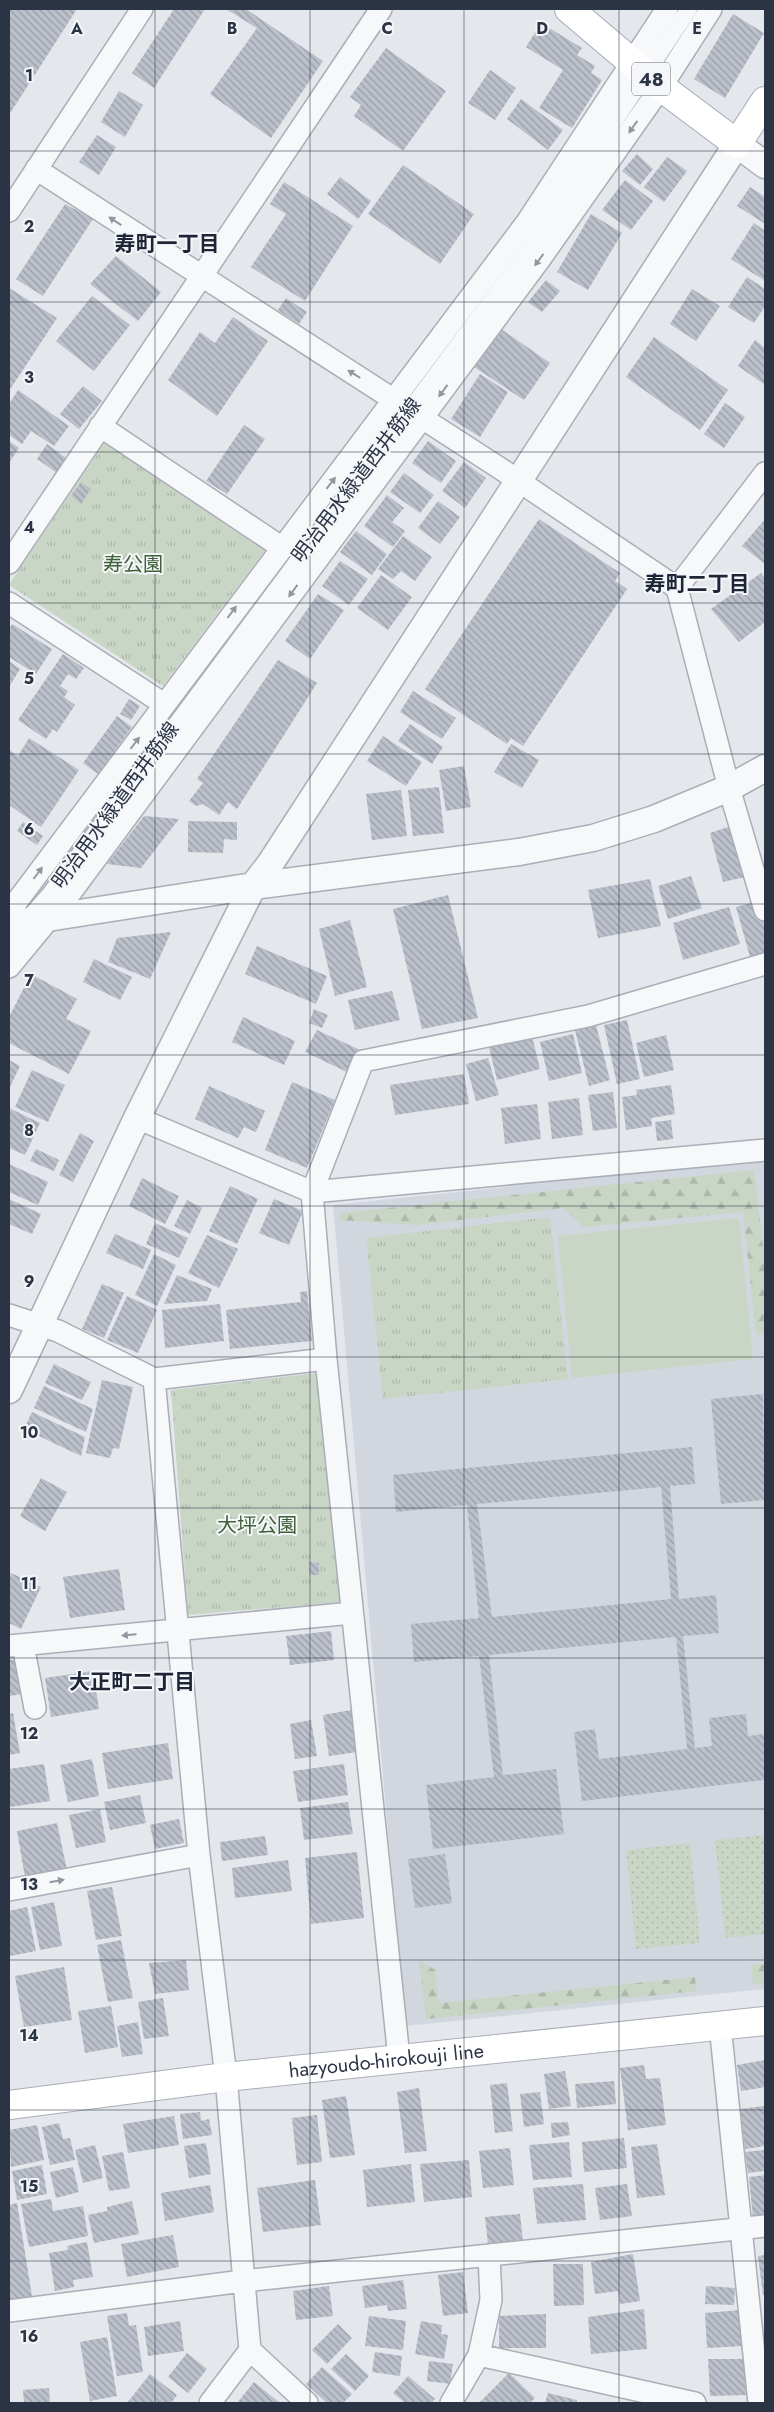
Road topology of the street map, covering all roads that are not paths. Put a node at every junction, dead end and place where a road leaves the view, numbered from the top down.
1 (142, 9) edge
2 (381, 9) edge
3 (569, 9) edge
4 (667, 9) edge
5 (689, 9) edge
6 (710, 9) edge
7 (647, 75) junction
8 (765, 102) edge
9 (737, 144) junction
10 (765, 165) edge
11 (36, 169) junction
12 (9, 211) edge
13 (200, 276) junction
14 (409, 410) junction
15 (100, 426) junction
16 (765, 473) edge
17 (517, 481) junction
18 (281, 547) junction
19 (9, 563) edge
20 (677, 588) junction
21 (9, 603) edge
22 (164, 704) junction
23 (765, 768) edge
24 (729, 788) junction
25 (253, 886) junction
26 (765, 910) edge
27 (23, 918) edge
28 (9, 941) edge
29 (765, 964) edge
30 (9, 967) edge
31 (137, 1118) junction
32 (765, 1150) edge
33 (312, 1192) junction
34 (9, 1314) edge
35 (41, 1324) junction
36 (326, 1359) junction
37 (154, 1380) junction
38 (9, 1390) edge
39 (352, 1613) junction
40 (177, 1631) junction
41 (16, 1646) edge
42 (35, 1708) dead end
43 (199, 1855) junction
44 (9, 1890) edge
45 (765, 2021) edge
46 (720, 2025) junction
47 (399, 2058) junction
48 (226, 2077) junction
49 (9, 2105) edge
50 (765, 2226) edge
51 (741, 2228) junction
52 (489, 2255) junction
53 (242, 2281) junction
54 (9, 2311) edge
55 (250, 2350) junction
56 (479, 2355) junction
57 (210, 2403) edge
58 (307, 2403) edge
59 (451, 2403) edge
60 (695, 2403) edge
61 (759, 2403) edge

1 - 11 street
2 - 13 street
3 - 7 main road, 48
4 - 7 street
5 - 7 street
6 - 7 street
7 - 9 main road, 48
7 - 14 street
7 -> 14 street
8 - 9 main road
9 - 10 street
9 - 17 street
11 - 12 street
13 -> 11 street
14 -> 13 street
13 - 15 street
14 - 17 street
18 -> 14 street
14 - 27 street
15 - 18 street
15 - 19 street
16 - 20 street
17 - 20 street
17 - 25 street
22 -> 18 street
20 - 24 street
21 - 22 street
27 -> 22 street
23 - 24 street
24 - 25 street
24 - 26 street
25 - 27 street
25 - 31 street
27 - 28 street
27 - 30 street
29 - 33 street
31 - 33 street
31 - 35 street
32 - 33 street
33 - 36 street
34 - 35 street
35 - 37 street
35 - 38 street
36 - 37 street
36 - 39 street
37 - 40 street
39 - 40 street
39 - 47 street
40 -> 41 street
40 - 43 street
41 - 42 street
44 -> 43 street
43 - 48 street
45 - 46 main road, hazyoudo-hirokouji line
46 - 47 main road, hazyoudo-hirokouji line
46 - 51 street
47 - 48 main road, hazyoudo-hirokouji line
48 - 49 main road, hazyoudo-hirokouji line
48 - 53 street
50 - 51 street
51 - 52 street
51 - 61 street
52 - 53 street
52 - 56 street
53 - 54 street
53 - 55 street
55 - 57 street
55 - 58 street
56 - 59 street
56 - 60 street

